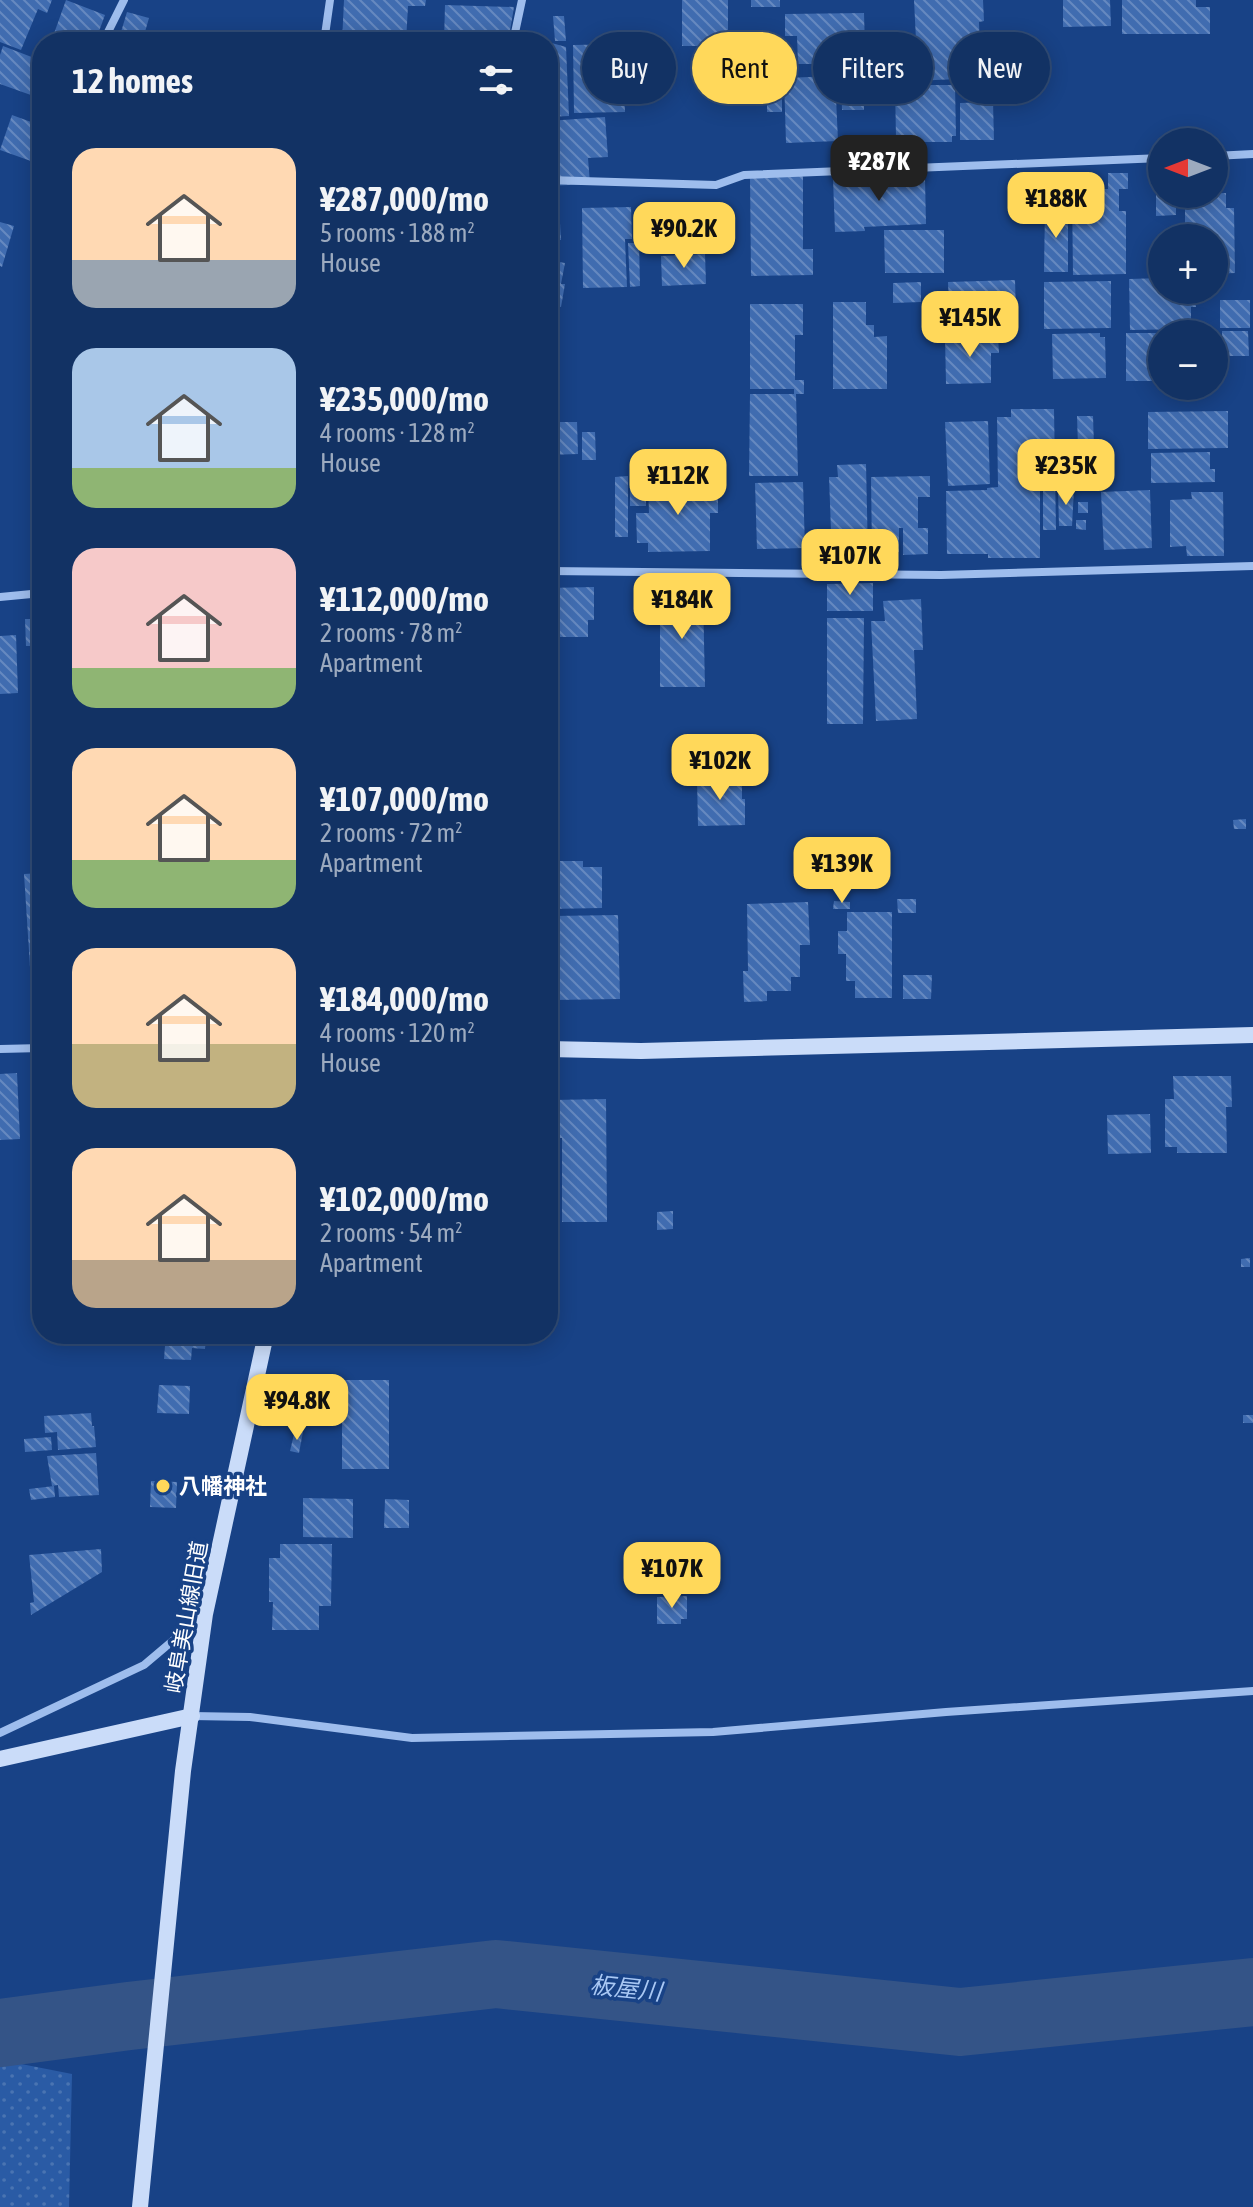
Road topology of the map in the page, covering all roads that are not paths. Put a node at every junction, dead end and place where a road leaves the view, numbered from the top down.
1 (124, 0) edge
2 (330, 0) edge
3 (522, 0) edge
4 (108, 32) edge
5 (325, 32) edge
6 (515, 32) edge
7 (1253, 154) edge
8 (1228, 155) edge
9 (1148, 159) edge
10 (558, 180) edge
11 (1253, 566) edge
12 (558, 571) edge
13 (32, 594) edge
14 (0, 597) edge
15 (1253, 1035) edge
16 (32, 1048) edge
17 (0, 1049) edge
18 (558, 1049) edge
19 (264, 1344) edge
20 (205, 1614) junction
21 (1253, 1691) edge
22 (192, 1716) junction
23 (0, 1733) edge
24 (0, 1759) edge
25 (140, 2207) edge

1 - 4 street
2 - 5 street
3 - 6 street
7 - 8 street
9 - 10 street
11 - 12 street
13 - 14 street
15 - 18 street
16 - 17 street
19 - 20 street, 岐阜美山線旧道
20 - 22 street, 岐阜美山線旧道
20 - 23 street
21 - 22 street
22 - 24 street, 岐阜美山線旧道
22 - 25 street

